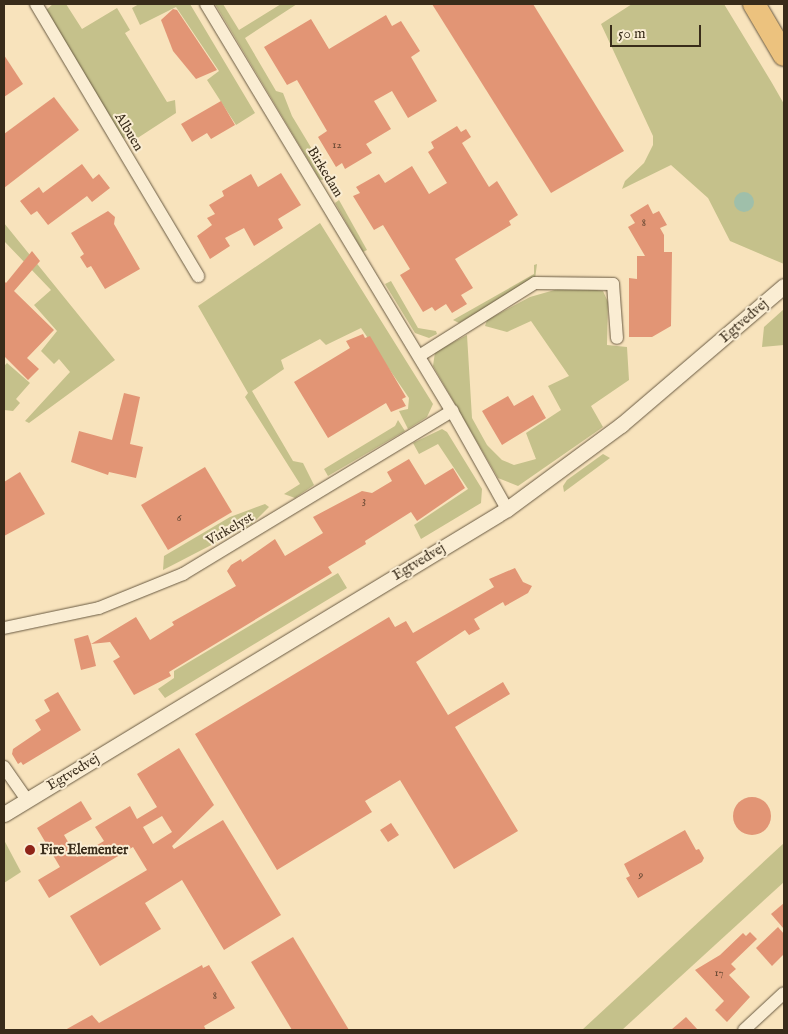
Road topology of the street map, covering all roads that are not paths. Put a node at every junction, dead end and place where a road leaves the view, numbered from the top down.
1 (36, 4) edge
2 (206, 4) edge
3 (754, 4) edge
4 (784, 55) edge
5 (198, 276) dead end
6 (784, 286) edge
7 (617, 338) dead end
8 (419, 356) junction
9 (452, 411) junction
10 (508, 509) junction
11 (4, 628) edge
12 (4, 767) edge
13 (26, 800) junction
14 (4, 814) edge
15 (784, 993) edge
16 (744, 1030) edge

1 - 5 street, Albuen
2 - 8 street, Birkedam
3 - 4 highway
6 - 10 street, Egtvedvej
7 - 8 street
8 - 9 street, Birkedam
9 - 10 street, Birkedam
9 - 11 street, Virkelyst
10 - 13 street, Egtvedvej
12 - 13 street
13 - 14 street, Egtvedvej
15 - 16 street

